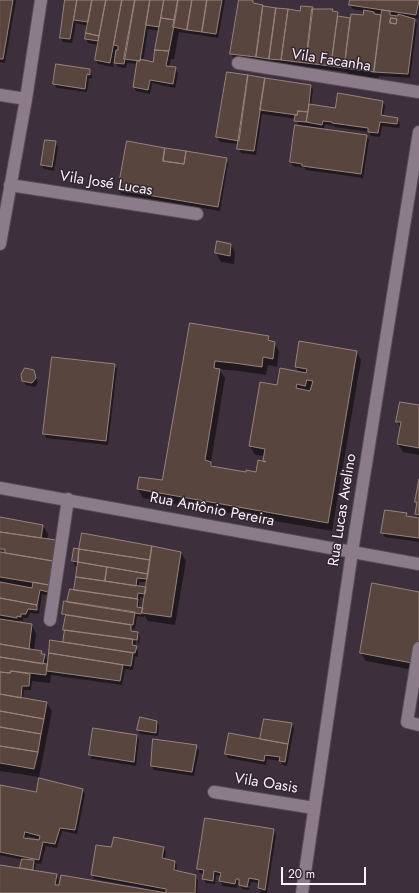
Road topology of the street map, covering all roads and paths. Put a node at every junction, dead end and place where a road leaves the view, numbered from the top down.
1 (41, 0) edge
2 (238, 63) dead end
3 (419, 92) edge
4 (0, 95) edge
5 (26, 99) junction
6 (419, 132) edge
7 (10, 185) junction
8 (197, 214) dead end
9 (0, 244) edge
10 (0, 488) edge
11 (68, 499) junction
12 (352, 552) junction
13 (419, 564) edge
14 (50, 620) dead end
15 (419, 648) edge
16 (419, 725) edge
17 (214, 792) dead end
18 (314, 808) junction
19 (302, 893) edge

1 - 5 street
2 - 3 street, Vila Facanha
4 - 5 street
5 - 7 street
6 - 12 street, Rua Lucas Avelino
7 - 8 street, Vila José Lucas
7 - 9 street
10 - 11 street, Rua Antônio Pereira
11 - 12 street, Rua Antônio Pereira
11 - 14 street
12 - 13 street, Rua Antônio Pereira
12 - 18 street, Rua Lucas Avelino
15 - 16 street
17 - 18 street, Vila Oasis
18 - 19 street, Rua Lucas Avelino

